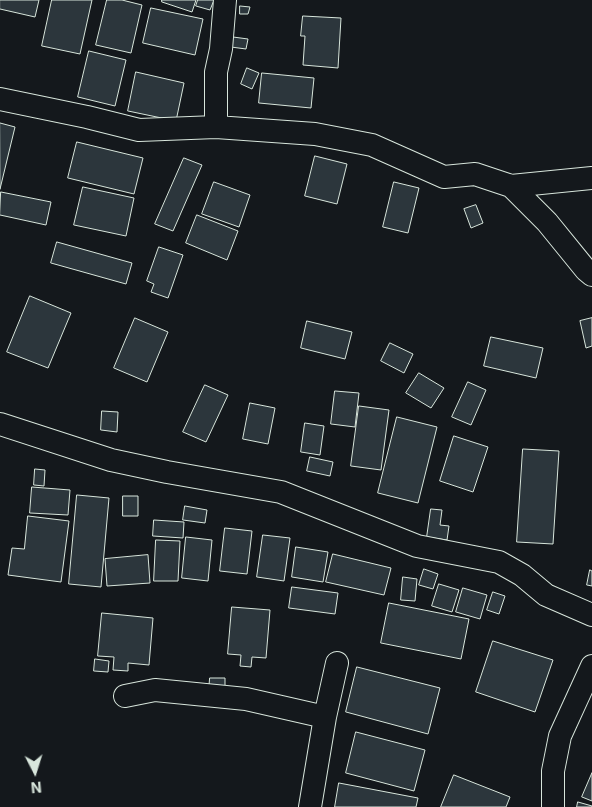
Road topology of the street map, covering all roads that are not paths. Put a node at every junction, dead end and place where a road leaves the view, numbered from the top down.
1 (225, 0) edge
2 (0, 99) edge
3 (216, 128) junction
4 (592, 178) edge
5 (511, 186) junction
6 (592, 274) edge
7 (0, 424) edge
8 (592, 614) edge
9 (337, 663) dead end
10 (592, 666) edge
11 (125, 696) dead end
12 (325, 717) junction
13 (310, 807) edge
14 (553, 807) edge

1 - 3 street
2 - 3 street
3 - 5 street
4 - 5 street
5 - 6 street
7 - 8 street
9 - 12 street
10 - 14 street
11 - 12 street
12 - 13 street

